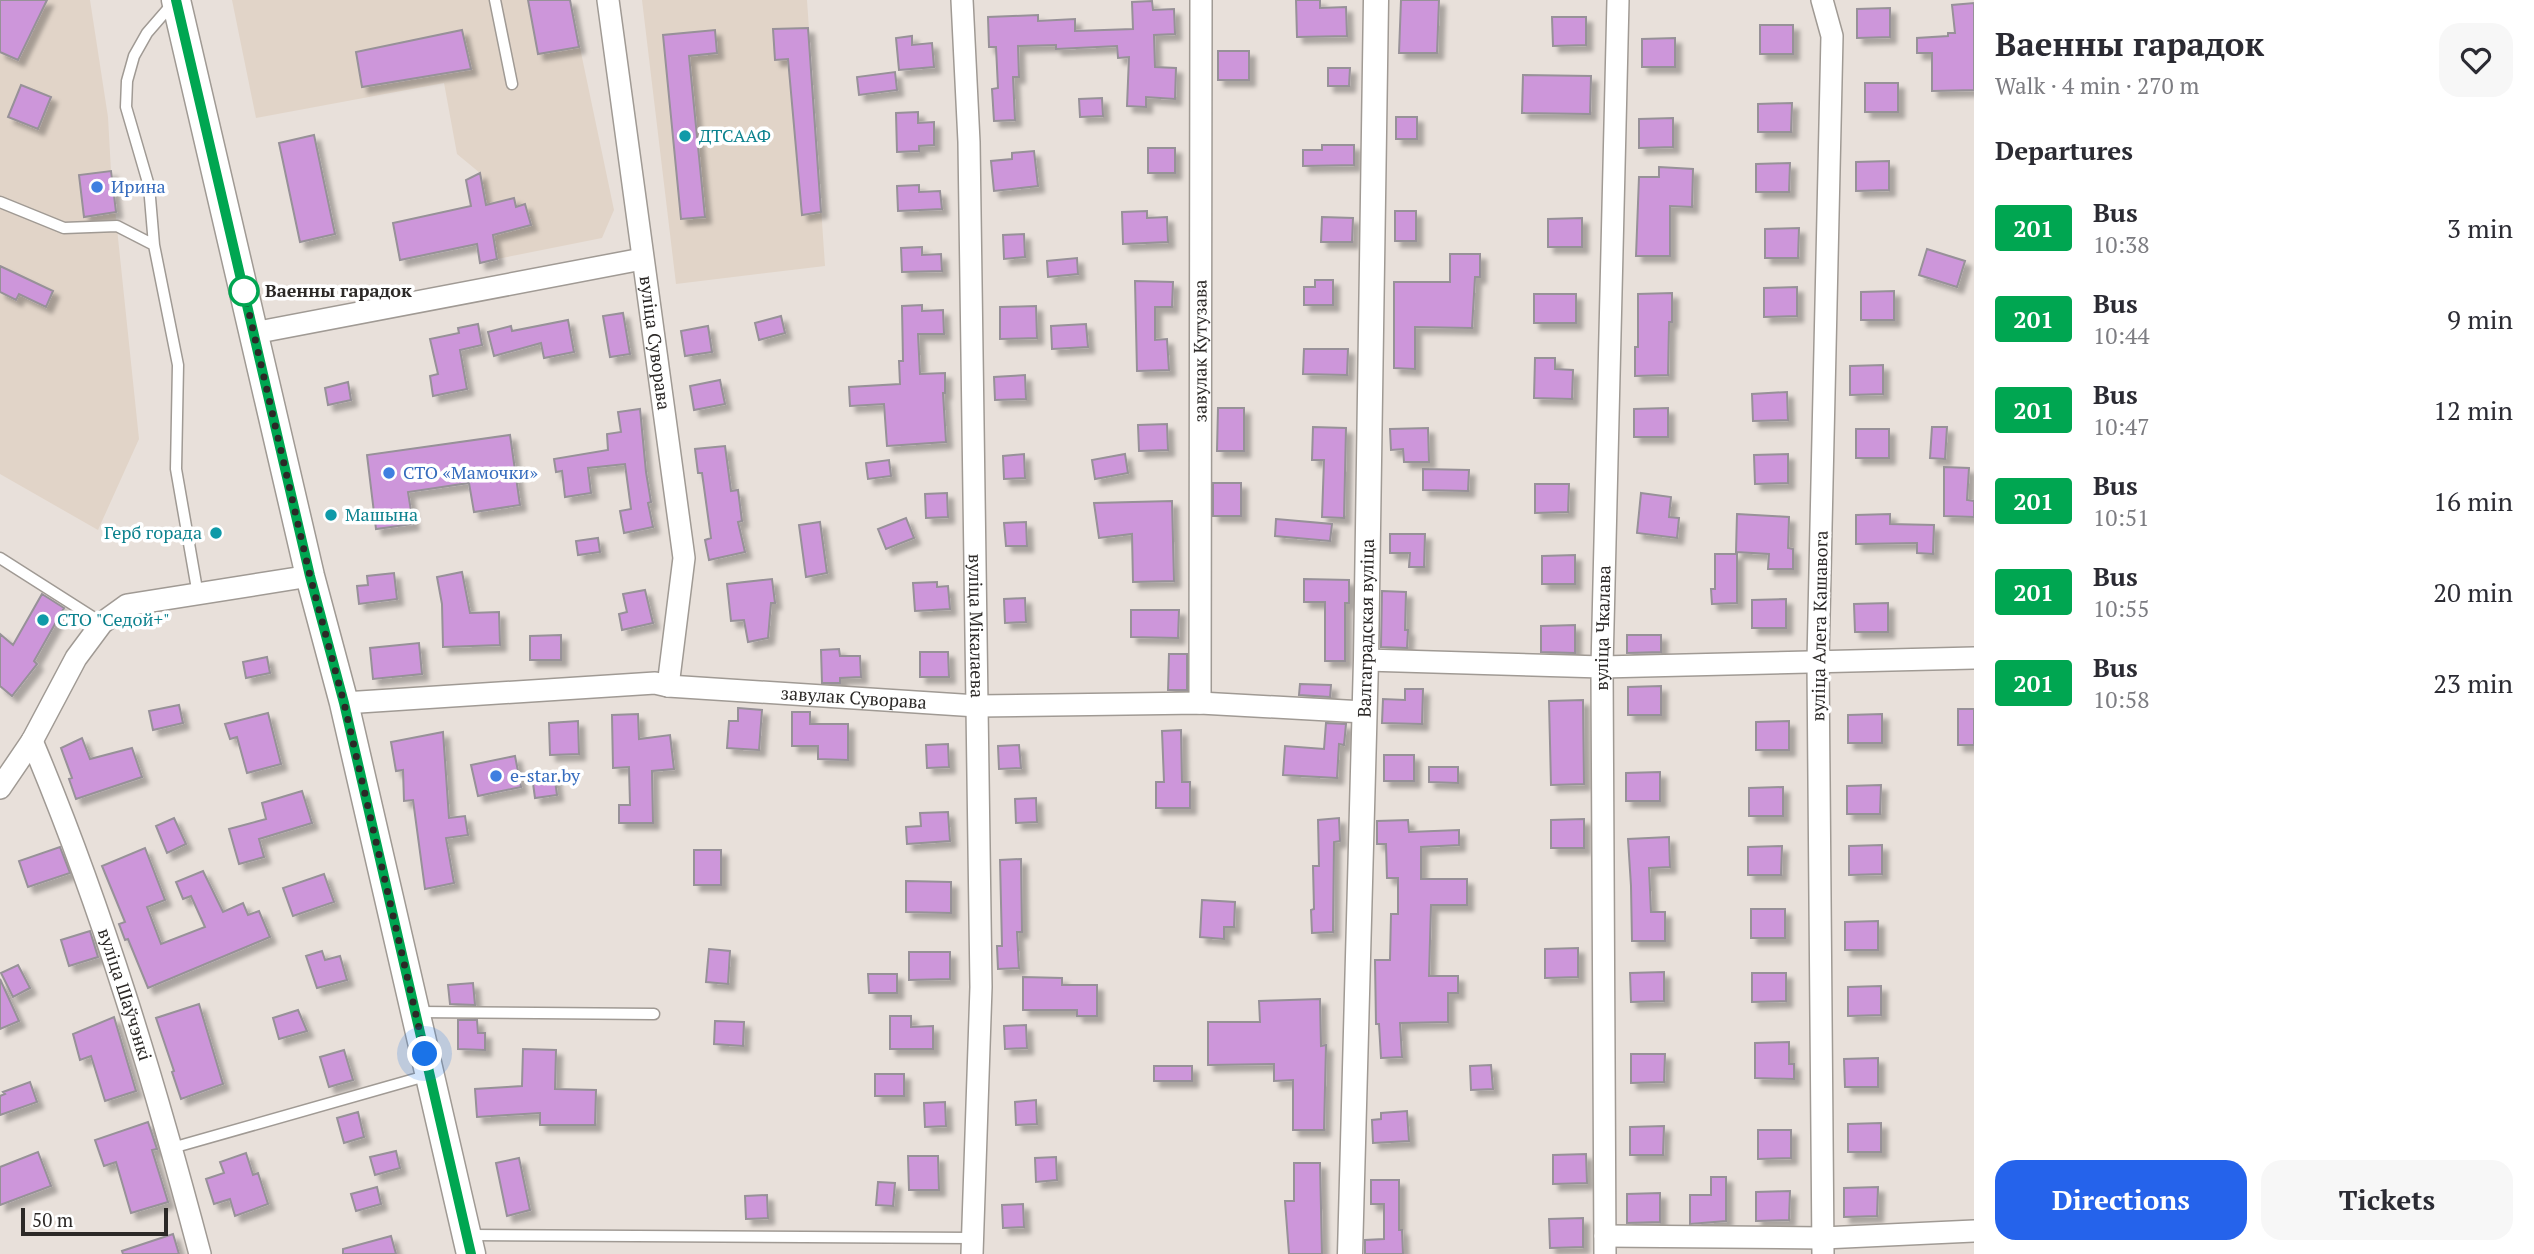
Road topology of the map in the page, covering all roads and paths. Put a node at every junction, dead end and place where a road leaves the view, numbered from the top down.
1 (176, 0) edge
2 (495, 0) edge
3 (608, 0) edge
4 (962, 0) edge
5 (1200, 0) edge
6 (1376, 0) edge
7 (1618, 0) edge
8 (1822, 0) edge
9 (512, 83) dead end
10 (0, 202) edge
11 (154, 245) junction
12 (642, 259) junction
13 (254, 333) junction
14 (0, 558) edge
15 (310, 576) junction
16 (198, 594) junction
17 (102, 623) junction
18 (1974, 658) edge
19 (1366, 660) junction
20 (1818, 662) junction
21 (1602, 667) junction
22 (668, 686) junction
23 (344, 703) junction
24 (1200, 703) junction
25 (977, 706) junction
26 (1364, 712) junction
27 (32, 741) junction
28 (0, 788) edge
29 (416, 1012) junction
30 (654, 1014) dead end
31 (429, 1075) junction
32 (172, 1148) junction
33 (1974, 1231) edge
34 (469, 1245) edge
35 (1605, 1245) edge
36 (972, 1246) edge
37 (1823, 1246) edge
38 (200, 1254) edge
39 (1350, 1254) edge

1 - 11 lane
1 - 13 main road
2 - 9 lane
3 - 12 street, вуліца Суворава
4 - 25 street, вуліца Мікалаева
5 - 24 street, завулак Кутузава
6 - 19 street, Валгаградская вуліца
7 - 21 street, вуліца Чкалава
8 - 20 street, вуліца Алега Кашавога
10 - 11 lane
11 - 16 lane
12 - 13 street
12 - 22 street, вуліца Суворава
13 - 15 main road
14 - 17 lane
15 - 16 street
15 - 23 main road
16 - 17 street
17 - 27 street
18 - 20 street
19 - 21 street
19 - 26 street, Валгаградская вуліца
20 - 21 street
20 - 37 street, вуліца Алега Кашавога
21 - 35 street, вуліца Чкалава
22 - 23 street, завулак Суворава
22 - 25 street, завулак Суворава
23 - 29 main road
24 - 25 street, завулак Суворава
24 - 26 street, завулак Суворава
25 - 36 street, вуліца Мікалаева
26 - 39 street, Валгаградская вуліца
27 - 28 street
27 - 32 street, вуліца Шаўчэнкі
29 - 30 lane
29 - 31 main road
31 - 32 lane
31 - 34 main road
32 - 38 street, вуліца Шаўчэнкі
33 - 37 street
34 - 36 lane
35 - 37 street

